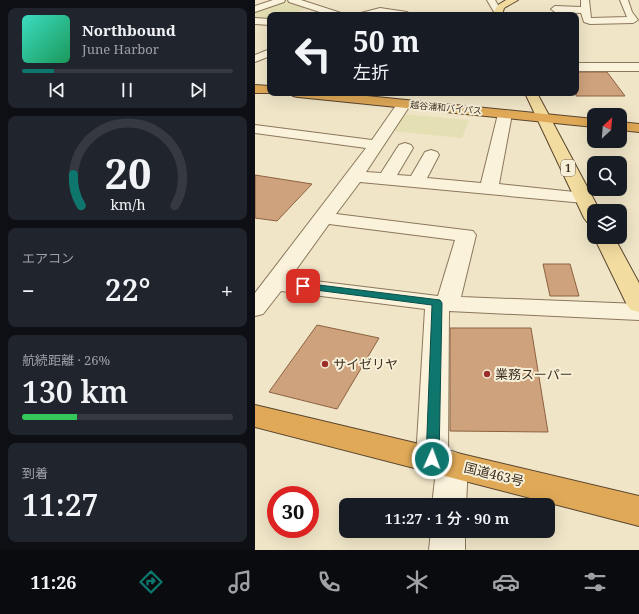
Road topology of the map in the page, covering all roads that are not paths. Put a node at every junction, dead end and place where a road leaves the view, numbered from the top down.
1 (281, 0) edge
2 (292, 0) edge
3 (491, 0) edge
4 (514, 0) edge
5 (585, 0) edge
6 (625, 0) edge
7 (255, 9) edge
8 (555, 10) dead end
9 (585, 10) junction
10 (329, 12) edge
11 (376, 12) edge
12 (387, 12) edge
13 (497, 12) edge
14 (255, 20) edge
15 (267, 22) edge
16 (267, 53) edge
17 (255, 59) edge
18 (579, 66) edge
19 (639, 67) edge
20 (255, 81) edge
21 (267, 83) edge
22 (255, 89) edge
23 (267, 90) edge
24 (364, 96) edge
25 (394, 96) edge
26 (532, 96) edge
27 (408, 98) edge
28 (541, 113) junction
29 (505, 114) junction
30 (587, 115) edge
31 (627, 119) edge
32 (639, 120) edge
33 (587, 122) edge
34 (627, 127) edge
35 (255, 128) edge
36 (639, 128) edge
37 (377, 145) junction
38 (405, 148) dead end
39 (431, 155) dead end
40 (355, 176) junction
41 (386, 179) junction
42 (417, 181) junction
43 (489, 188) junction
44 (584, 198) junction
45 (587, 204) edge
46 (323, 218) junction
47 (608, 244) edge
48 (273, 283) junction
49 (442, 303) junction
50 (639, 305) edge
51 (255, 309) edge
52 (639, 312) edge
53 (255, 416) edge
54 (442, 461) junction
55 (448, 498) edge
56 (639, 511) edge
57 (448, 538) edge
58 (447, 550) edge

1 - 7 street
2 - 10 street
3 - 13 street
4 - 13 main road
5 - 9 street
6 - 9 street
8 - 9 street
11 - 12 street
14 - 15 street
16 - 17 street
18 - 19 street
20 - 21 highway
22 - 23 highway
24 - 27 highway, 越谷浦和バイパス
25 - 27 highway, 越谷浦和バイパス
26 - 28 main road, 1
27 - 28 highway, 越谷浦和バイパス
27 - 29 highway, 越谷浦和バイパス
27 - 37 street
28 - 29 highway, 越谷浦和バイパス
28 - 30 highway, 越谷浦和バイパス
28 - 33 highway, 越谷浦和バイパス
28 - 44 main road, 1
29 - 43 street
31 - 32 highway
34 - 36 highway
35 - 37 street
37 - 40 street
38 - 41 street
39 - 42 street
40 - 41 street
40 - 46 street
41 - 42 street
42 - 43 street
43 - 44 street
44 - 45 main road, 1
46 - 48 street
46 - 49 street
47 - 50 main road
48 - 49 street
48 - 51 street
49 - 52 street
49 - 54 street
53 - 54 highway, 国道463号
54 - 55 street
54 - 56 highway, 国道463号
57 - 58 street

